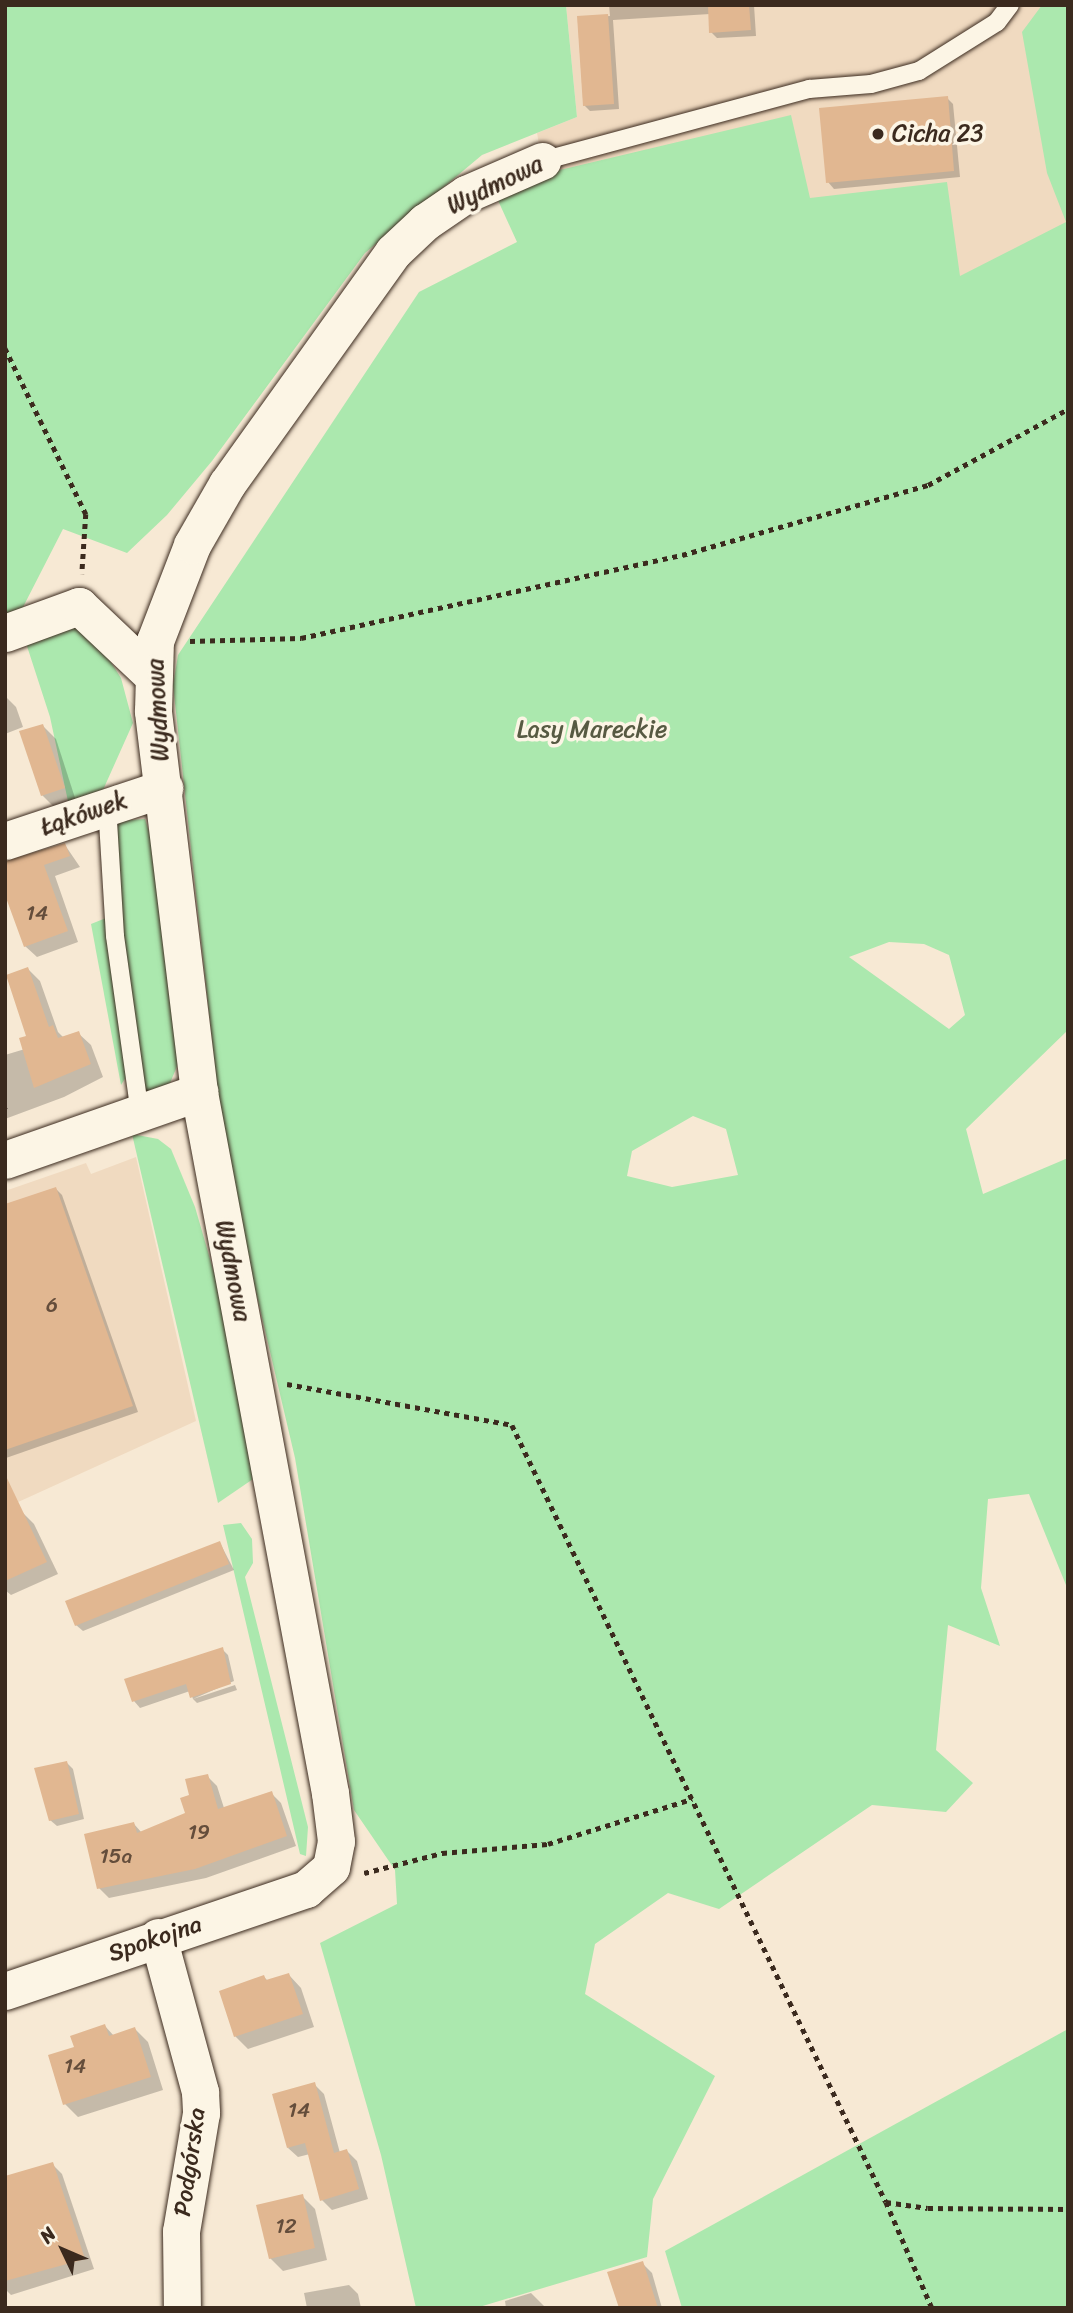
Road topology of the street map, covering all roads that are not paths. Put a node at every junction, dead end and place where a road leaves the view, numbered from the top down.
1 (1010, 5) edge
2 (542, 161) joint
3 (5, 633) edge
4 (154, 658) junction
5 (164, 788) junction
6 (107, 805) junction
7 (5, 841) edge
8 (199, 1092) junction
9 (140, 1113) junction
10 (5, 1160) edge
11 (318, 1878) joint
12 (158, 1937) junction
13 (5, 1991) edge
14 (182, 2308) edge

1 - 2 lane, Wydmowa
2 - 4 street, Wydmowa
3 - 4 street
4 - 5 street, Wydmowa
5 - 6 street, Łąkówek
5 - 8 street, Wydmowa
6 - 7 street, Łąkówek
6 - 9 lane
8 - 9 street
8 - 11 street, Wydmowa
9 - 10 street
11 - 12 street, Spokojna
12 - 13 street, Spokojna
12 - 14 street, Podgórska

